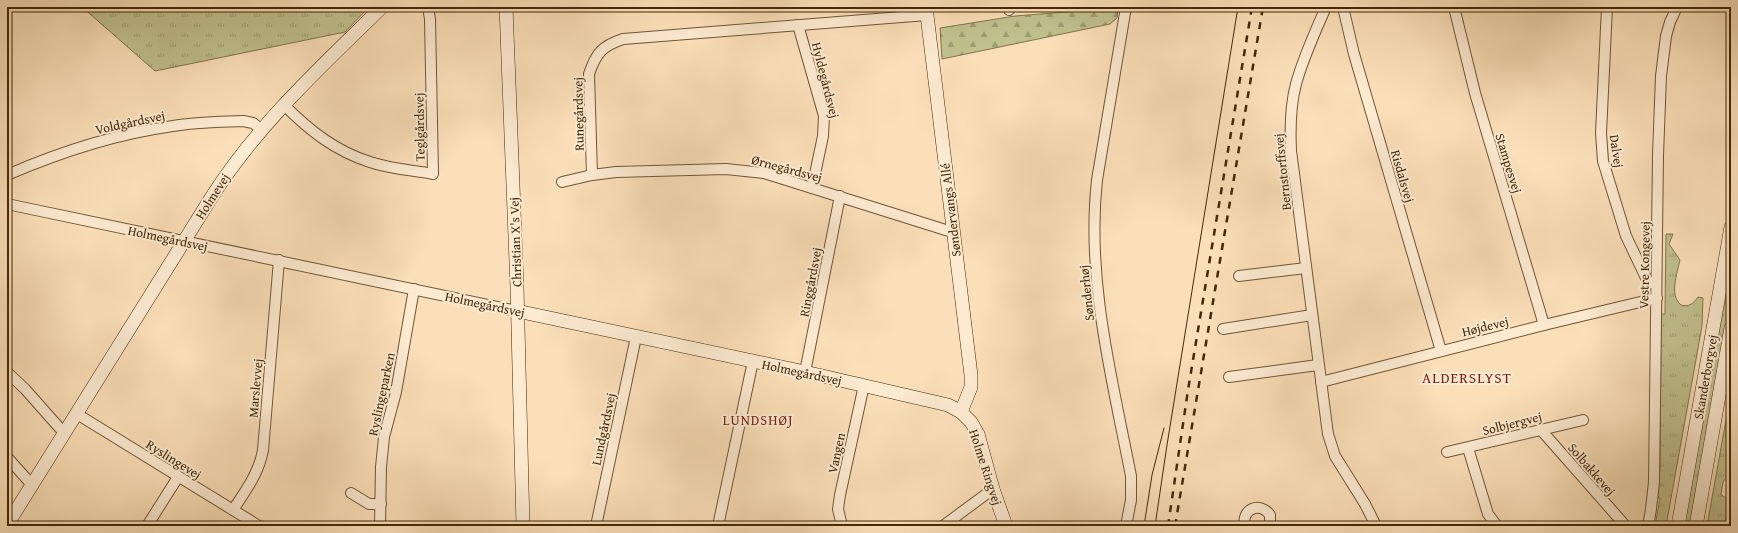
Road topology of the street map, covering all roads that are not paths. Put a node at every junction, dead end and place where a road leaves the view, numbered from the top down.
1 (382, 7) edge
2 (428, 7) edge
3 (506, 7) edge
4 (1126, 7) edge
5 (1326, 7) edge
6 (1343, 7) edge
7 (1454, 7) edge
8 (1607, 7) edge
9 (1677, 7) edge
10 (926, 11) edge
11 (798, 25) junction
12 (284, 105) junction
13 (262, 130) junction
14 (7, 175) edge
15 (592, 175) junction
16 (562, 182) dead end
17 (812, 188) junction
18 (840, 196) junction
19 (7, 204) edge
20 (952, 232) junction
21 (1730, 236) edge
22 (184, 242) junction
23 (279, 260) junction
24 (1306, 268) junction
25 (1239, 276) dead end
26 (1656, 284) junction
27 (414, 289) junction
28 (1656, 298) junction
29 (517, 311) junction
30 (1312, 315) junction
31 (1544, 325) junction
32 (1731, 328) edge
33 (1223, 329) dead end
34 (636, 337) junction
35 (1441, 351) junction
36 (753, 361) junction
37 (1318, 365) junction
38 (7, 372) edge
39 (806, 372) junction
40 (1229, 377) dead end
41 (1321, 382) junction
42 (864, 385) junction
43 (961, 412) junction
44 (77, 414) junction
45 (1583, 420) dead end
46 (1541, 430) junction
47 (64, 433) junction
48 (1468, 448) junction
49 (1447, 452) dead end
50 (7, 457) edge
51 (178, 477) junction
52 (32, 485) junction
53 (993, 489) junction
54 (351, 493) dead end
55 (381, 504) junction
56 (233, 510) junction
57 (7, 525) edge
58 (147, 526) edge
59 (259, 526) edge
60 (380, 526) edge
61 (523, 526) edge
62 (596, 526) edge
63 (718, 526) edge
64 (842, 526) edge
65 (943, 526) edge
66 (1006, 526) edge
67 (1126, 526) edge
68 (1245, 526) edge
69 (1270, 526) edge
70 (1376, 526) edge
71 (1497, 526) edge
72 (1624, 526) edge
73 (1648, 526) edge
74 (1678, 526) edge
75 (1696, 526) edge

1 - 12 street, Holmevej
2 - 12 street, Teglgårdsvej
3 - 29 street, Christian X's Vej
4 - 67 street, Sønderhøj
5 - 24 street, Bernstorffsvej
6 - 35 street, Risdalsvej
7 - 31 street, Stampesvej
8 - 26 street, Dalvej
9 - 26 street, Vestre Kongevej
10 - 11 street, Runegårdsvej
10 - 20 street, Søndervangs Allé
11 - 15 street, Runegårdsvej
11 - 17 street, Hyldegårdsvej
12 - 13 street, Holmevej
13 - 14 street, Voldgårdsvej
13 - 22 street, Holmevej
15 - 16 street, Ørnegårdsvej
15 - 17 street, Ørnegårdsvej
17 - 18 street, Ørnegårdsvej
18 - 20 street, Ørnegårdsvej
18 - 39 street, Ringgårdsvej
19 - 22 street, Holmegårdsvej
20 - 43 street, Søndervangs Allé
21 - 74 street, Skanderborgvej
22 - 23 street, Holmegårdsvej
22 - 44 street, Holmevej
23 - 27 street, Holmegårdsvej
23 - 56 street, Marslevvej
24 - 25 street
24 - 30 street, Bernstorffsvej
26 - 28 street, Vestre Kongevej
27 - 29 street, Holmegårdsvej
27 - 55 street, Ryslingeparken
28 - 31 street, Højdevej
28 - 73 street, Vestre Kongevej
29 - 34 street, Holmegårdsvej
29 - 61 street, Christian X's Vej
30 - 33 street
30 - 37 street, Bernstorffsvej
31 - 35 street, Højdevej
32 - 75 street, Skanderborgvej
34 - 36 street, Holmegårdsvej
34 - 62 street, Lundgårdsvej
35 - 41 street, Højdevej
36 - 39 street, Holmegårdsvej
36 - 63 street
37 - 40 street
37 - 41 street, Bernstorffsvej
38 - 47 street
39 - 42 street, Holmegårdsvej
41 - 70 street, Bernstorffsvej
42 - 43 street, Holmegårdsvej
42 - 64 street, Vangen
43 - 53 street, Holme Ringvej
44 - 47 street, Holmevej
44 - 51 street, Ryslingevej
45 - 46 street, Solbjergvej
46 - 48 street, Solbjergvej
46 - 72 street, Solbakkevej
47 - 52 street, Holmevej
48 - 49 street, Solbjergvej
48 - 71 street
50 - 52 street
51 - 56 street, Ryslingevej
51 - 58 street
52 - 57 street, Holmevej
53 - 65 street
53 - 66 street, Holme Ringvej
54 - 55 street
55 - 60 street, Ryslingeparken
56 - 59 street, Ryslingevej
68 - 69 street

